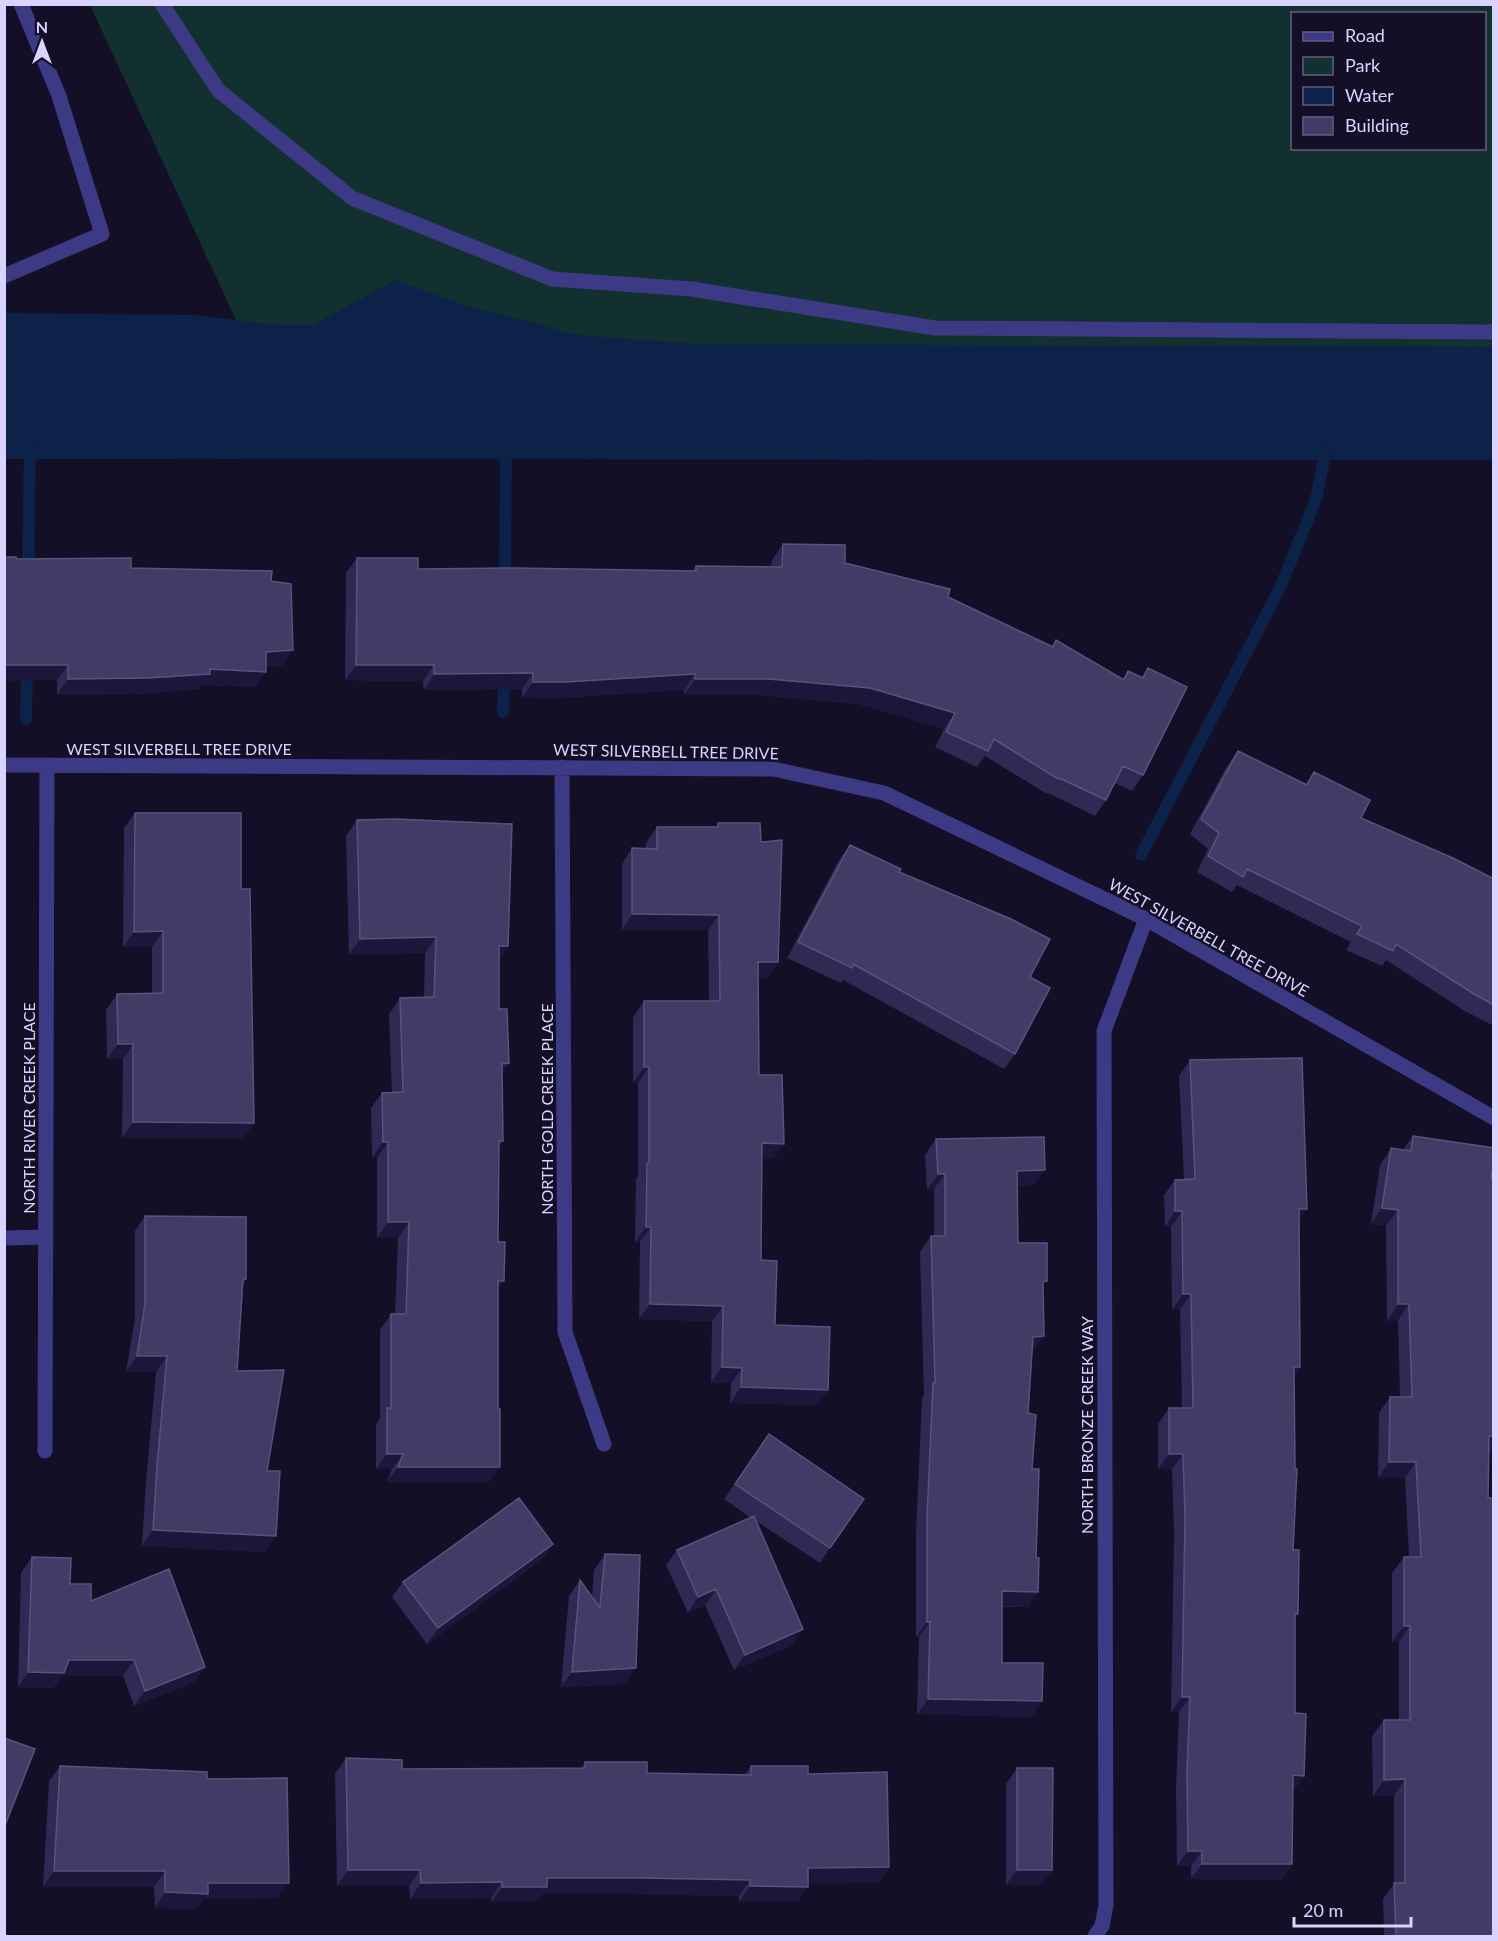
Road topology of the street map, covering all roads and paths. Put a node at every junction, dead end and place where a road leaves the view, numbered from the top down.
1 (21, 4) edge
2 (162, 4) edge
3 (4, 276) edge
4 (1494, 332) edge
5 (4, 765) edge
6 (48, 765) junction
7 (562, 767) junction
8 (1146, 919) junction
9 (1494, 1118) edge
10 (45, 1237) junction
11 (4, 1238) edge
12 (604, 1444) dead end
13 (45, 1451) dead end
14 (1095, 1936) edge

1 - 3 street
2 - 4 street
5 - 6 street, WEST SILVERBELL TREE DRIVE
6 - 7 street, WEST SILVERBELL TREE DRIVE
6 - 10 street, NORTH RIVER CREEK PLACE
7 - 8 street, WEST SILVERBELL TREE DRIVE
7 - 12 street, NORTH GOLD CREEK PLACE
8 - 9 street, WEST SILVERBELL TREE DRIVE
8 - 14 street, NORTH BRONZE CREEK WAY
10 - 11 street
10 - 13 street, NORTH RIVER CREEK PLACE

